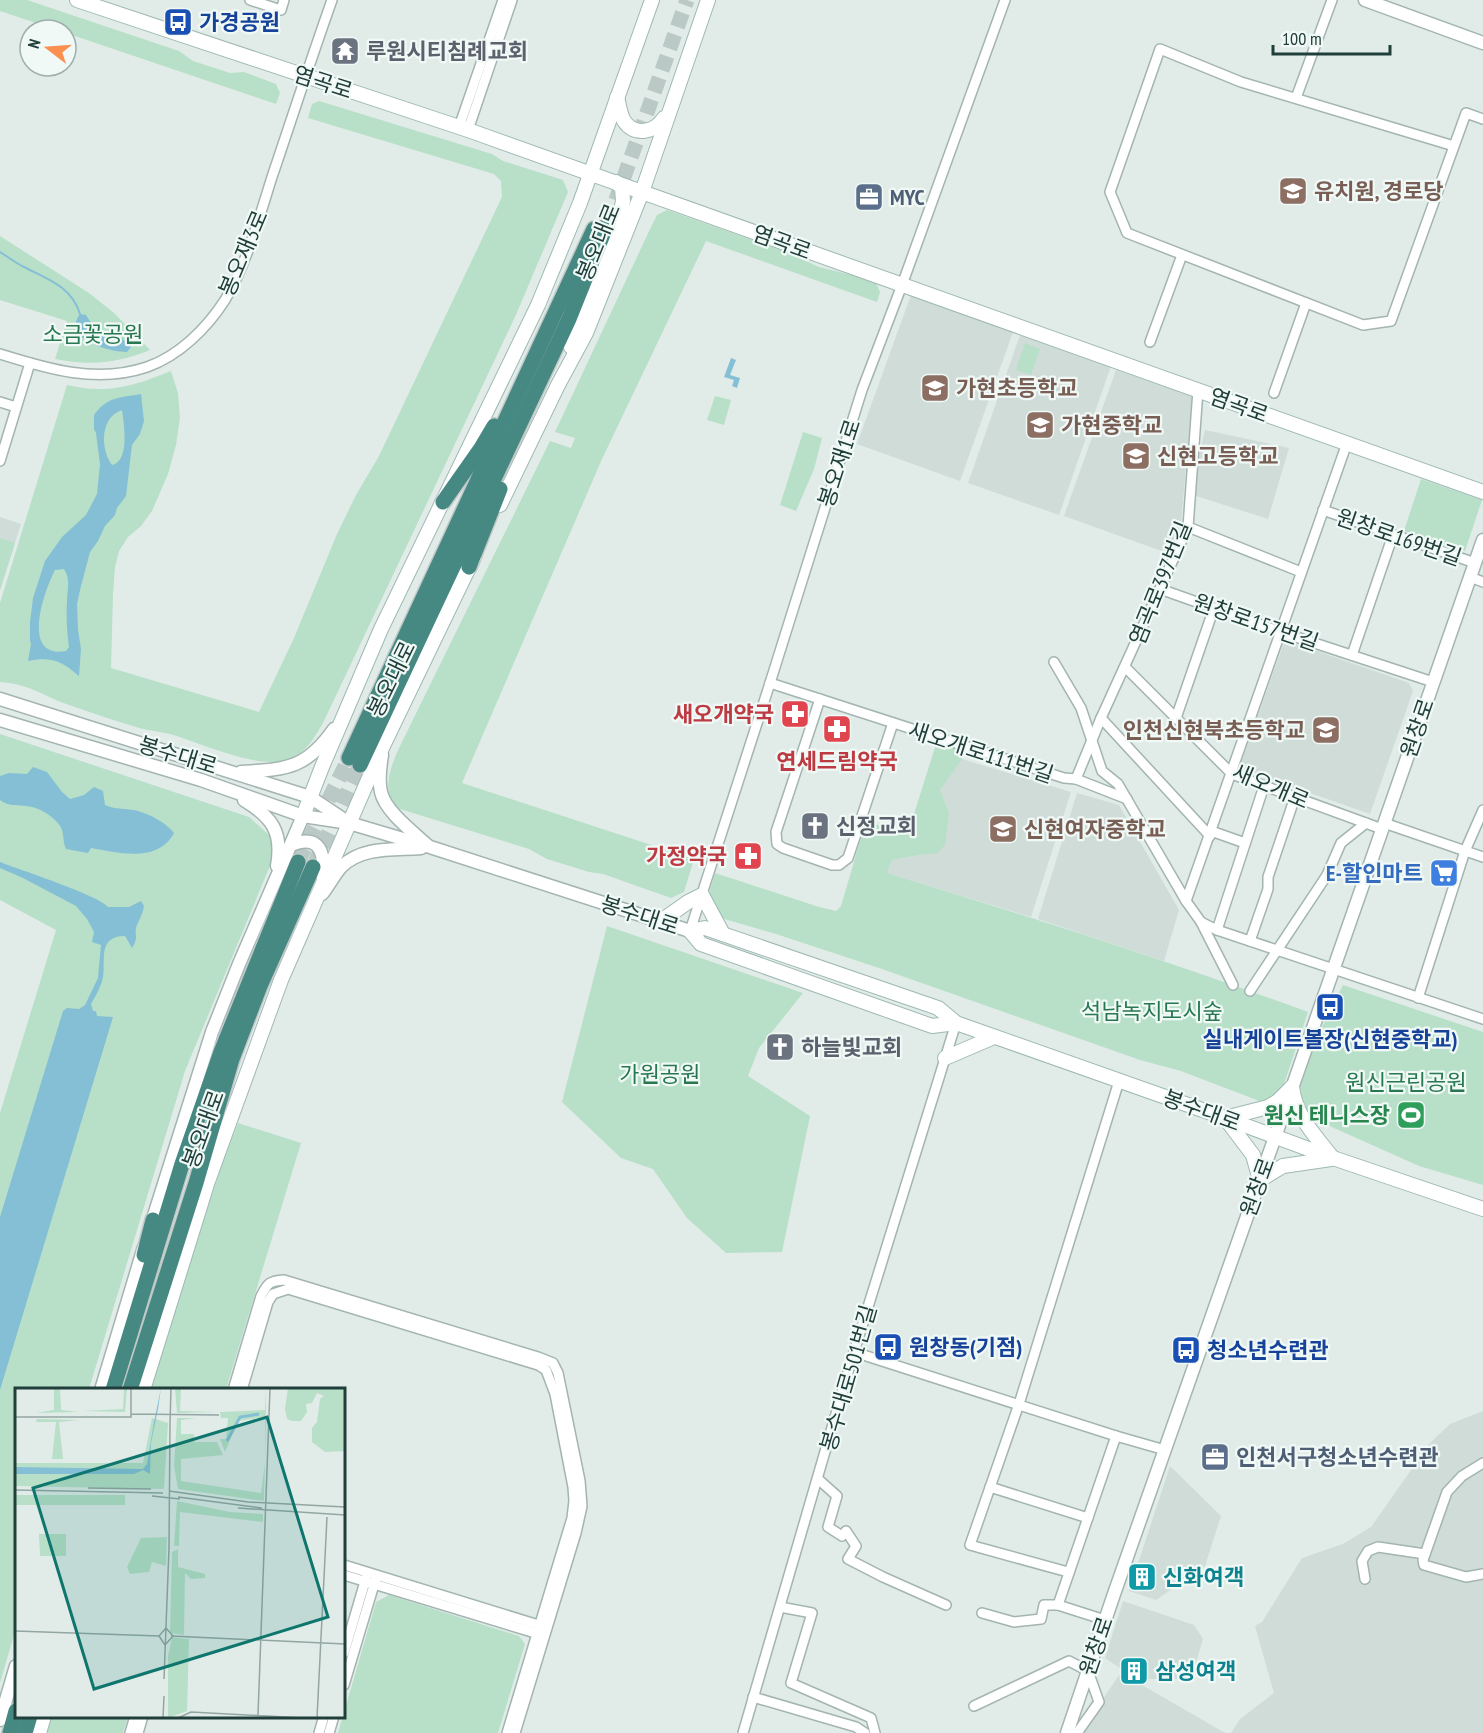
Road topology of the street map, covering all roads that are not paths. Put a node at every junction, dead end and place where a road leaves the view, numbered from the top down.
1 (77, 0) edge
2 (250, 0) edge
3 (284, 0) edge
4 (332, 0) edge
5 (503, 0) edge
6 (512, 0) edge
7 (652, 0) edge
8 (708, 0) edge
9 (1005, 0) edge
10 (1332, 0) edge
11 (1365, 0) edge
12 (92, 2) edge
13 (1483, 43) edge
14 (305, 76) junction
15 (617, 97) junction
16 (1296, 98) junction
17 (470, 111) junction
18 (669, 111) junction
19 (1483, 119) edge
20 (464, 128) junction
21 (1454, 146) junction
22 (590, 173) junction
23 (616, 182) junction
24 (642, 192) junction
25 (1182, 255) junction
26 (902, 285) junction
27 (1306, 303) junction
28 (569, 319) junction
29 (550, 327) junction
30 (1150, 342) dead end
31 (0, 354) edge
32 (30, 363) junction
33 (558, 386) junction
34 (1198, 390) junction
35 (1274, 393) dead end
36 (0, 402) edge
37 (16, 407) junction
38 (1347, 443) junction
39 (0, 461) edge
40 (1483, 492) edge
41 (443, 502) junction
42 (1323, 510) junction
43 (1188, 527) junction
44 (1393, 535) junction
45 (1483, 540) edge
46 (1475, 563) junction
47 (470, 567) junction
48 (1301, 572) junction
49 (1470, 577) junction
50 (1483, 582) edge
51 (1160, 589) junction
52 (1214, 608) junction
53 (1281, 632) junction
54 (1352, 655) junction
55 (1054, 662) dead end
56 (1125, 667) junction
57 (1433, 682) junction
58 (770, 683) junction
59 (0, 699) edge
60 (820, 699) junction
61 (347, 711) junction
62 (1101, 718) junction
63 (1176, 718) junction
64 (0, 720) edge
65 (893, 723) junction
66 (1092, 741) junction
67 (382, 748) junction
68 (232, 772) junction
69 (1232, 774) junction
70 (1076, 779) junction
71 (1264, 786) junction
72 (228, 789) junction
73 (310, 797) junction
74 (1295, 797) junction
75 (1127, 799) junction
76 (1483, 810) edge
77 (303, 816) junction
78 (1366, 823) junction
79 (349, 824) junction
80 (1383, 826) junction
81 (1210, 834) junction
82 (1245, 843) junction
83 (291, 845) junction
84 (430, 847) junction
85 (1465, 851) junction
86 (1483, 857) edge
87 (322, 883) junction
88 (273, 887) junction
89 (702, 896) junction
90 (1186, 901) junction
91 (313, 907) junction
92 (661, 921) junction
93 (1201, 921) junction
94 (1217, 930) junction
95 (690, 931) junction
96 (723, 934) junction
97 (1250, 941) junction
98 (1276, 950) junction
99 (1333, 969) junction
100 (1233, 985) dead end
101 (1250, 991) dead end
102 (1418, 998) junction
103 (1483, 1020) edge
104 (956, 1023) junction
105 (994, 1037) junction
106 (945, 1058) junction
107 (1119, 1081) junction
108 (1292, 1087) junction
109 (1224, 1118) junction
110 (1275, 1137) junction
111 (1333, 1158) junction
112 (1260, 1180) junction
113 (1483, 1209) edge
114 (153, 1220) joint
115 (192, 1229) junction
116 (854, 1352) junction
117 (110, 1388) edge
118 (130, 1388) edge
119 (130, 1388) edge
120 (143, 1388) edge
121 (233, 1388) edge
122 (242, 1388) edge
123 (1019, 1404) junction
124 (1116, 1436) junction
125 (1165, 1449) junction
126 (1483, 1463) edge
127 (818, 1479) junction
128 (990, 1487) junction
129 (1088, 1518) junction
130 (1425, 1554) junction
131 (345, 1566) edge
132 (1068, 1572) junction
133 (1483, 1574) edge
134 (345, 1575) edge
135 (371, 1579) junction
136 (1365, 1579) dead end
137 (946, 1605) dead end
138 (1058, 1605) junction
139 (780, 1607) junction
140 (982, 1613) dead end
141 (1105, 1620) junction
142 (542, 1630) junction
143 (345, 1650) edge
144 (15, 1669) edge
145 (1088, 1671) junction
146 (345, 1681) edge
147 (753, 1697) junction
148 (974, 1706) dead end
149 (15, 1715) edge
150 (29, 1718) edge
151 (43, 1718) edge
152 (134, 1718) edge
153 (142, 1718) edge
154 (323, 1718) edge
155 (333, 1718) edge
156 (0, 1720) edge
157 (10, 1733) edge
158 (25, 1733) edge
159 (39, 1733) edge
160 (130, 1733) edge
161 (138, 1733) edge
162 (319, 1733) edge
163 (329, 1733) edge
164 (507, 1733) edge
165 (515, 1733) edge
166 (743, 1733) edge
167 (865, 1733) edge
168 (875, 1733) edge
169 (1067, 1733) edge
170 (1077, 1733) edge

1 - 12 main road, 염곡로
2 - 3 street
4 - 14 street, 봉오재3로
5 - 17 street
6 - 17 street
7 - 15 main road, 봉오대로
8 - 18 main road, 봉오대로
9 - 26 street, 봉오재1로
10 - 16 street
11 - 13 street
12 - 14 main road, 염곡로
14 - 20 main road, 염곡로
14 - 32 street, 봉오재3로
15 - 18 main road
15 - 22 main road, 봉오대로
16 - 21 street
16 - 25 street
17 - 20 street
18 - 24 main road, 봉오대로
19 - 21 street
20 - 22 main road, 염곡로
21 - 27 street
22 - 23 main road, 염곡로
22 - 41 main road, 봉오대로
23 - 24 main road, 염곡로
23 - 33 main road
24 - 26 main road, 염곡로
24 - 33 main road, 봉오대로
25 - 27 street
25 - 30 street
26 - 34 main road, 염곡로
26 - 58 street, 봉오재1로
27 - 35 street
28 - 29 highway, 봉오대로
28 - 29 highway, 봉오대로
28 - 47 highway
29 - 41 highway
31 - 32 street, 봉오재3로
32 - 37 street
33 - 47 main road, 봉오대로
34 - 38 main road, 염곡로
34 - 43 street, 염곡로397번길
36 - 37 street
37 - 39 street
38 - 40 main road, 염곡로
38 - 42 street
41 - 61 main road, 봉오대로
42 - 44 street, 원창로169번길
42 - 48 street
43 - 48 street
43 - 51 street, 염곡로397번길
44 - 46 street, 원창로169번길
44 - 54 street
45 - 46 street, 원창로
46 - 49 street, 원창로
47 - 67 main road, 봉오대로
48 - 53 street
49 - 50 street
49 - 57 street, 원창로
51 - 52 street, 원창로157번길
51 - 56 street, 염곡로397번길
52 - 53 street, 원창로157번길
52 - 63 street
53 - 54 street, 원창로157번길
53 - 69 street
54 - 57 street, 원창로157번길
55 - 66 street
56 - 62 street, 새오개로111번길
56 - 63 street, 새오개로
57 - 80 street, 원창로
58 - 60 street, 새오개로111번길
58 - 89 street, 봉오재1로
59 - 68 street, 봉수대로
60 - 65 street, 새오개로111번길
60 - 65 street
61 - 68 street
61 - 73 main road, 봉오대로
62 - 66 street, 새오개로111번길
62 - 81 street
63 - 69 street, 새오개로
64 - 72 street, 봉수대로
65 - 70 street, 새오개로111번길
66 - 70 street, 새오개로111번길
66 - 75 street
67 - 79 main road, 봉오대로
67 - 84 street
68 - 73 street, 봉수대로
69 - 71 street, 새오개로
69 - 81 street
70 - 75 street
71 - 74 street, 새오개로
71 - 82 street
72 - 77 street, 봉수대로
72 - 88 street
73 - 77 main road, 봉오대로
73 - 79 street, 봉수대로
74 - 78 street, 새오개로
74 - 97 street
75 - 90 street
76 - 85 street
77 - 79 street, 봉수대로
77 - 83 street, 봉오대로
78 - 80 street, 새오개로
78 - 98 street
79 - 84 street, 봉수대로
79 - 87 main road, 봉오대로
80 - 85 street, 새오개로
80 - 99 street, 원창로
81 - 82 street
81 - 90 street
82 - 94 street
83 - 87 street
83 - 88 street, 봉오대로
84 - 91 street
84 - 92 street, 봉수대로
85 - 86 street, 새오개로
85 - 102 street
87 - 91 main road, 봉오대로
88 - 114 street, 봉오대로
89 - 92 main road
89 - 95 street, 봉오재1로
89 - 96 main road
90 - 93 street
91 - 115 main road, 봉오대로
92 - 95 street, 봉수대로
93 - 94 street
93 - 100 street
94 - 97 street
95 - 96 main road, 봉수대로
95 - 104 main road, 봉수대로
96 - 104 main road, 봉수대로
97 - 98 street
98 - 99 street
98 - 101 street
99 - 102 street
99 - 108 street, 원창로
102 - 103 street
104 - 105 main road, 봉수대로
104 - 106 street, 봉수대로501번길
105 - 106 main road
105 - 107 main road, 봉수대로
106 - 116 street, 봉수대로501번길
107 - 109 main road, 봉수대로
107 - 123 street
108 - 109 main road
108 - 110 street, 원창로
108 - 111 main road
109 - 110 main road, 봉수대로
109 - 112 main road
110 - 111 main road, 봉수대로
110 - 112 street, 원창로
111 - 112 main road
111 - 113 main road, 봉수대로
112 - 125 street, 원창로
114 - 117 highway
115 - 119 highway
115 - 120 main road, 봉오대로
116 - 123 street
116 - 127 street, 봉수대로501번길
117 - 118 highway, 봉오대로
121 - 142 street
122 - 142 street
123 - 124 street
123 - 128 street
124 - 125 street
124 - 129 street
125 - 141 street, 원창로
126 - 130 street
127 - 137 street
127 - 139 street, 봉수대로501번길
128 - 129 street
128 - 132 street
129 - 132 street
130 - 133 street
130 - 136 street
131 - 135 street
132 - 138 street
134 - 135 street
135 - 142 street
135 - 143 street
135 - 146 street
138 - 140 street
138 - 141 street
139 - 147 street, 봉수대로501번길
139 - 168 street
141 - 145 street, 원창로
142 - 164 street
142 - 165 street
144 - 156 street
145 - 148 street
145 - 169 street, 원창로
145 - 170 street
147 - 166 street, 봉수대로501번길
147 - 167 street
149 - 157 highway
150 - 158 highway
151 - 159 main road
152 - 160 street
153 - 161 street
154 - 162 street
155 - 163 street

